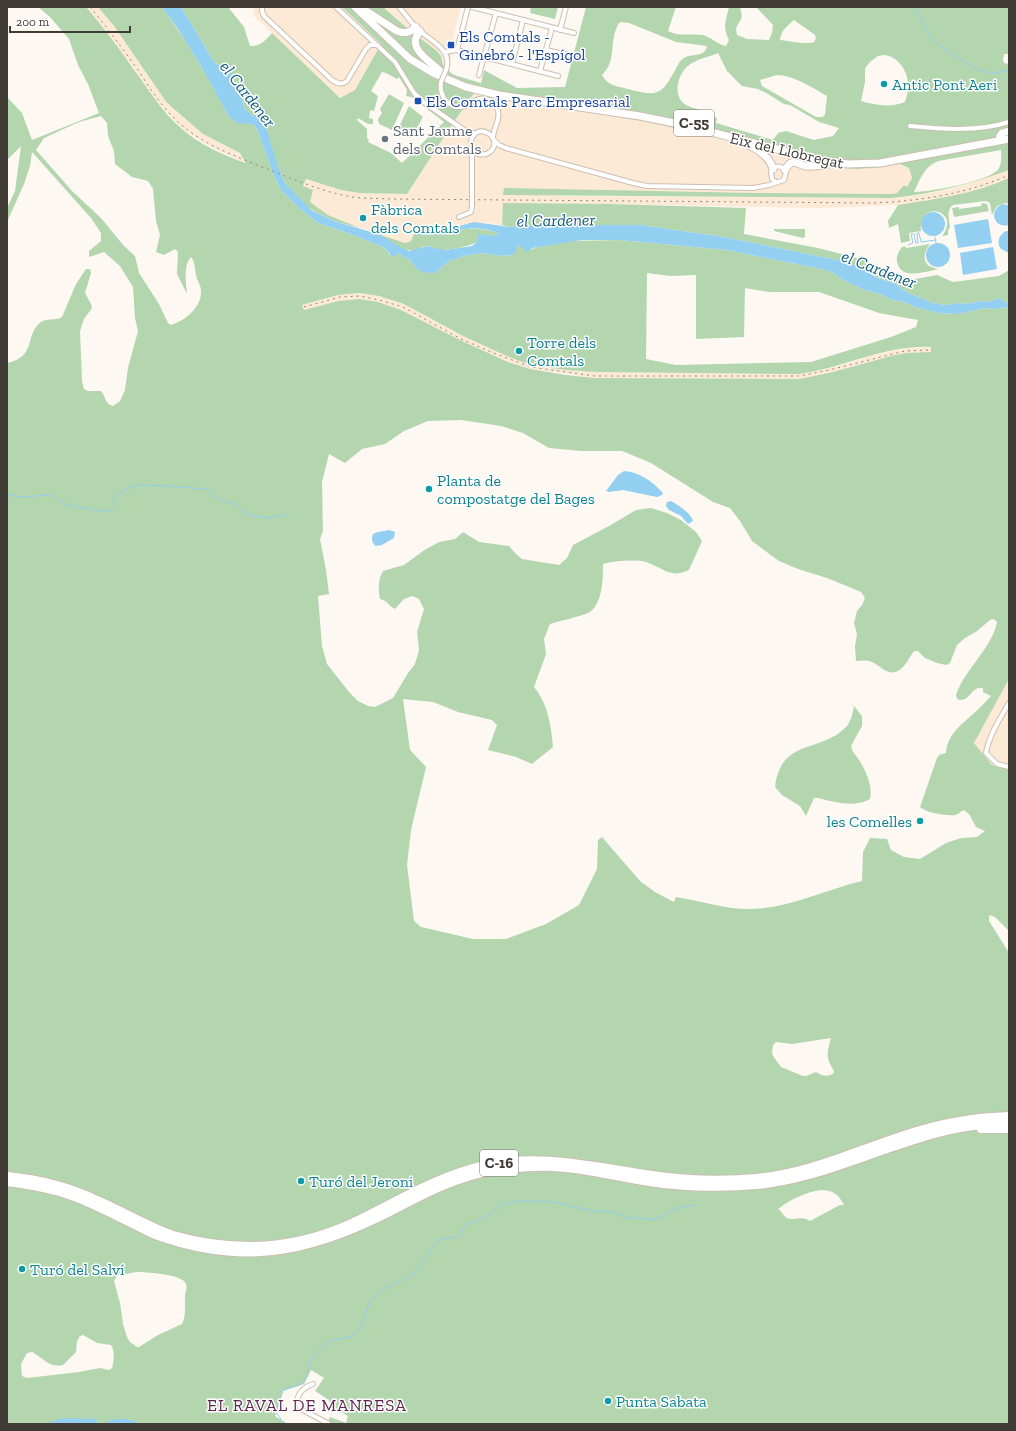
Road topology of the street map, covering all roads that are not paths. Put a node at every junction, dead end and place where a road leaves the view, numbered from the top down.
1 (262, 7) edge
2 (336, 7) edge
3 (355, 7) edge
4 (360, 7) edge
5 (399, 7) edge
6 (468, 7) edge
7 (472, 7) edge
8 (566, 7) edge
9 (496, 13) junction
10 (523, 20) junction
11 (552, 28) junction
12 (418, 29) junction
13 (560, 30) junction
14 (408, 33) junction
15 (574, 33) dead end
16 (365, 34) junction
17 (415, 38) junction
18 (376, 45) junction
19 (366, 48) junction
20 (457, 50) junction
21 (546, 50) junction
22 (445, 52) junction
23 (569, 56) dead end
24 (484, 57) junction
25 (512, 64) junction
26 (540, 71) junction
27 (445, 72) junction
28 (479, 75) dead end
29 (558, 76) dead end
30 (1009, 122) edge
31 (496, 125) junction
32 (910, 126) dead end
33 (464, 130) junction
34 (484, 131) junction
35 (1009, 131) edge
36 (476, 133) junction
37 (723, 135) junction
38 (1009, 136) edge
39 (999, 138) junction
40 (493, 139) junction
41 (471, 142) junction
42 (472, 148) junction
43 (506, 148) junction
44 (492, 150) junction
45 (481, 154) junction
46 (471, 164) junction
47 (862, 164) junction
48 (773, 169) junction
49 (785, 170) junction
50 (771, 177) junction
51 (776, 182) junction
52 (764, 186) junction
53 (459, 217) dead end
54 (1009, 703) edge
55 (1009, 767) edge
56 (1009, 1112) edge
57 (987, 1116) junction
58 (1009, 1116) edge
59 (1009, 1123) edge
60 (958, 1129) junction
61 (1009, 1129) edge
62 (7, 1176) edge
63 (7, 1182) edge
64 (313, 1384) dead end
65 (329, 1424) edge

1 - 19 street
2 - 16 street
3 - 37 highway, Eix del Llobregat / C-55
4 - 14 highway
4 - 27 highway, Eix del Llobregat / C-55
5 - 12 street
6 - 20 street
7 - 9 street
8 - 13 street
9 - 10 street
9 - 24 street
10 - 11 street
10 - 25 street
11 - 13 street
11 - 21 street
12 - 14 highway
12 - 17 highway
12 - 22 street
13 - 15 street
14 - 17 highway
16 - 18 street
16 - 19 street
17 - 27 highway
18 - 19 street
18 - 33 street
20 - 22 street
20 - 24 street
21 - 23 street
21 - 26 street
22 - 27 street
24 - 25 street
24 - 28 street
25 - 26 street
26 - 29 street
27 - 31 street, bridge
27 - 39 highway, Eix del Llobregat / C-55
30 - 32 street
31 - 34 street
31 - 40 street
33 - 36 street
33 - 41 street
34 - 36 street
34 - 40 street
35 - 39 highway
36 - 41 street
37 - 47 highway, Eix del Llobregat / C-55
37 - 48 highway
38 - 39 highway, Eix del Llobregat / C-55
39 - 47 highway, Eix del Llobregat / C-55
40 - 43 street
40 - 44 street
41 - 42 street
42 - 45 street
42 - 46 street
43 - 44 street
43 - 52 street
44 - 45 street
45 - 46 street
46 - 53 street, bridge
47 - 49 highway
48 - 49 street
48 - 50 street
49 - 51 street
50 - 51 street
50 - 52 street
51 - 52 street
54 - 55 street
56 - 57 highway
57 - 58 highway, C-16
57 - 62 highway, C-16
59 - 60 highway, C-16
60 - 61 highway
60 - 63 highway, C-16
64 - 65 street

